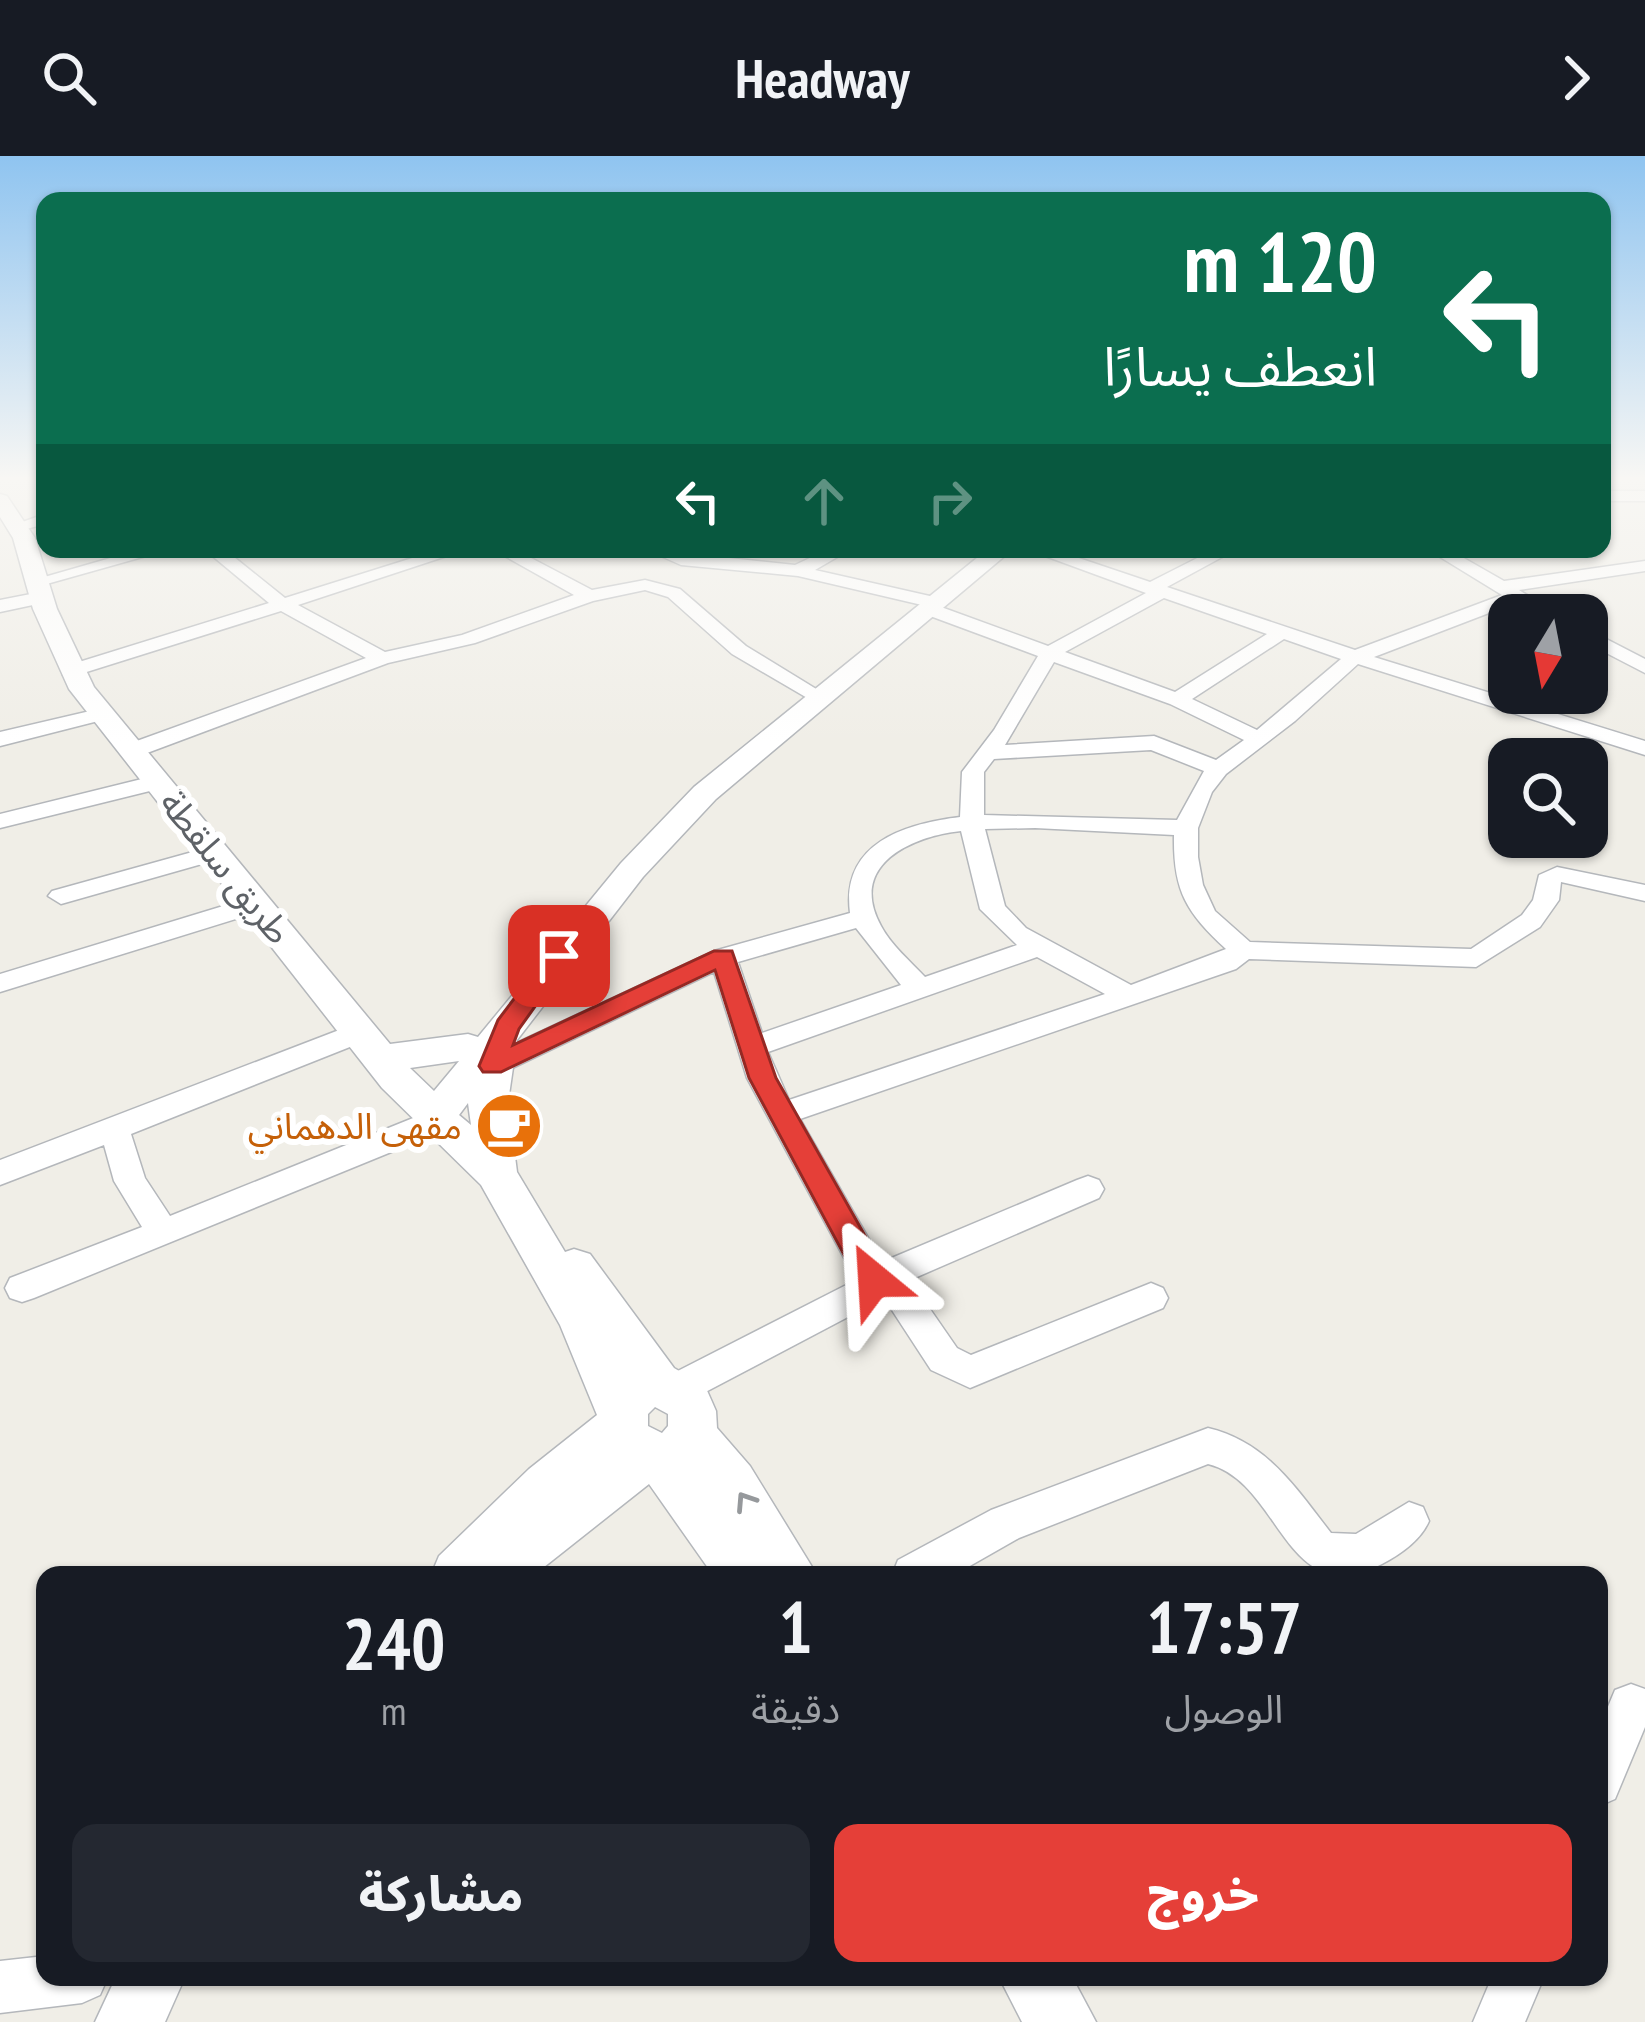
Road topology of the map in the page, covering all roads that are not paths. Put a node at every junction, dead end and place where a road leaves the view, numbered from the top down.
1 (32, 568) edge
2 (105, 568) edge
3 (237, 568) edge
4 (398, 568) edge
5 (537, 568) edge
6 (669, 568) edge
7 (767, 568) edge
8 (804, 568) edge
9 (979, 568) edge
10 (1090, 568) edge
11 (1195, 568) edge
12 (1469, 568) edge
13 (1634, 568) edge
14 (798, 571) junction
15 (644, 585) junction
16 (39, 590) junction
17 (1155, 591) junction
18 (1509, 591) junction
19 (1514, 594) edge
20 (589, 596) junction
21 (282, 604) junction
22 (0, 606) edge
23 (933, 606) junction
24 (1281, 632) junction
25 (1608, 647) edge
26 (1616, 651) junction
27 (1049, 653) junction
28 (1608, 654) edge
29 (1355, 657) junction
30 (382, 659) junction
31 (1645, 667) edge
32 (70, 671) junction
33 (1488, 693) edge
34 (816, 695) junction
35 (1177, 700) junction
36 (103, 714) junction
37 (1550, 714) edge
38 (0, 739) edge
39 (1260, 739) junction
40 (1645, 748) edge
41 (131, 751) junction
42 (986, 753) junction
43 (1218, 769) junction
44 (158, 782) junction
45 (0, 821) edge
46 (972, 823) junction
47 (1186, 828) junction
48 (214, 853) junction
49 (1645, 893) edge
50 (61, 896) dead end
51 (256, 904) junction
52 (863, 919) junction
53 (1035, 948) junction
54 (1243, 950) junction
55 (723, 957) junction
56 (537, 982) junction
57 (0, 983) edge
58 (919, 988) junction
59 (1130, 996) junction
60 (507, 1027) junction
61 (370, 1046) junction
62 (753, 1047) junction
63 (480, 1056) junction
64 (430, 1112) junction
65 (782, 1114) junction
66 (115, 1131) junction
67 (0, 1173) edge
68 (503, 1185) junction
69 (1088, 1189) dead end
70 (163, 1233) junction
71 (881, 1278) junction
72 (22, 1288) dead end
73 (1151, 1298) dead end
74 (653, 1423) junction
75 (1409, 1522) dead end
76 (467, 1566) edge
77 (502, 1566) edge
78 (740, 1566) edge
79 (784, 1566) edge
80 (929, 1566) edge
81 (1631, 1706) dead end
82 (1608, 1761) edge
83 (36, 1983) edge
84 (147, 1986) edge
85 (1038, 1986) edge
86 (1514, 1986) edge
87 (0, 1987) edge
88 (129, 2022) edge
89 (1062, 2022) edge
90 (1500, 2022) edge

1 - 16 street, طريق سلقطة
2 - 16 street
3 - 21 street
4 - 21 street
5 - 20 street
6 - 15 street
7 - 14 street
8 - 14 street
9 - 23 street
10 - 17 street
11 - 17 street
12 - 18 street
13 - 18 street
14 - 23 street
15 - 20 street
15 - 34 street
16 - 22 street
16 - 32 street, طريق سلقطة
17 - 24 street
17 - 27 street
18 - 19 street
18 - 29 street
20 - 30 street
21 - 30 street
21 - 32 street
23 - 27 street
23 - 34 street
24 - 29 street
24 - 35 street
25 - 26 street
26 - 28 street
26 - 31 street
27 - 35 street
27 - 42 street
29 - 33 street
29 - 39 street
30 - 41 street
32 - 36 street, طريق سلقطة
34 - 56 street
35 - 39 street
36 - 38 street
36 - 41 street, طريق سلقطة
37 - 40 street
39 - 43 street
41 - 44 street, طريق سلقطة
42 - 43 street
42 - 46 street
43 - 47 street
44 - 45 street
44 - 48 street, طريق سلقطة
46 - 47 street
46 - 52 street
46 - 53 street
47 - 54 street
48 - 50 street
48 - 51 street, طريق سلقطة
49 - 54 street
51 - 57 street
51 - 61 street, طريق سلقطة
52 - 55 street
52 - 58 street
53 - 58 street
53 - 59 street
54 - 59 street
55 - 62 street
55 - 63 street
56 - 60 street
56 - 63 street
58 - 62 street
59 - 65 street
60 - 63 street
60 - 64 street
61 - 63 street
61 - 64 street, طريق سلقطة
61 - 66 street
62 - 65 street
63 - 64 street
63 - 68 street
64 - 68 street, طريق سلقطة
64 - 70 street
65 - 71 street
66 - 67 street
66 - 70 street
68 - 74 street, طريق سلقطة
69 - 71 street
70 - 72 street
71 - 73 street
71 - 74 street
74 - 76 street
74 - 77 street
74 - 78 street, طريق سلقطة
79 -> 74 street, طريق سلقطة
75 - 80 street
81 - 82 street
83 - 87 street
84 - 88 street
85 - 89 street
86 - 90 street

